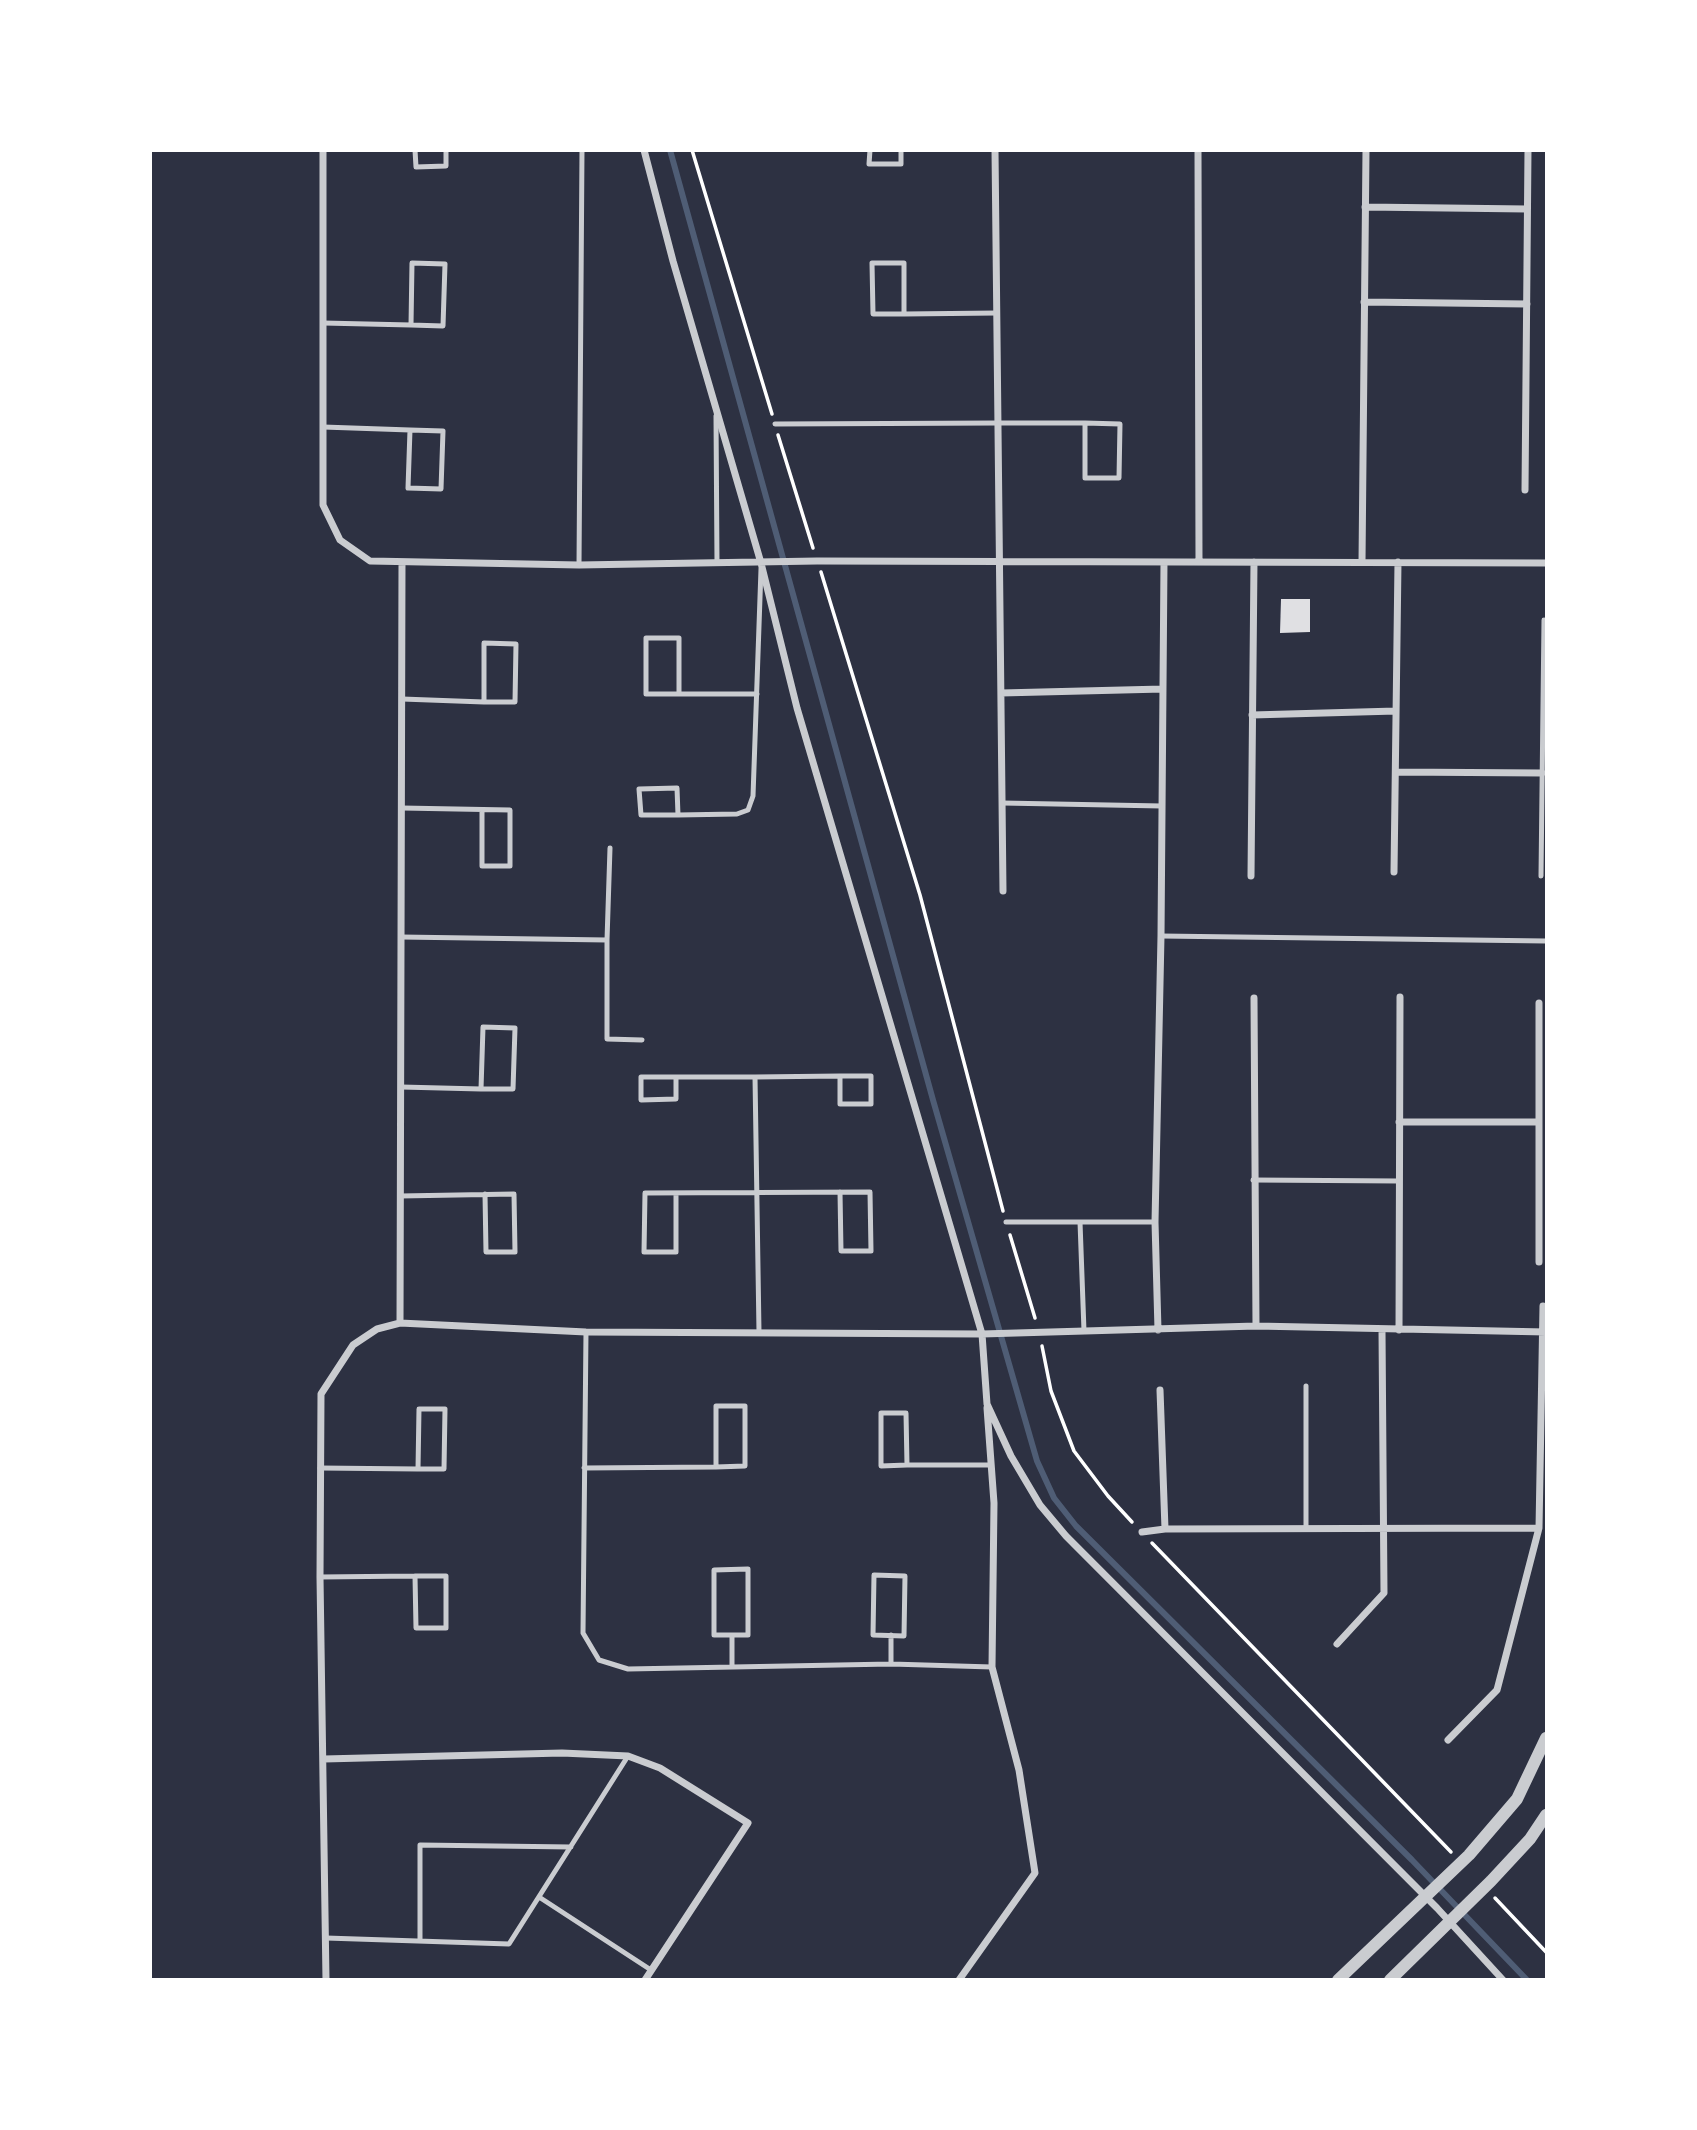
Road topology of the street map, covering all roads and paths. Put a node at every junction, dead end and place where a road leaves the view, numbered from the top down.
1 (323, 150) edge
2 (415, 150) edge
3 (446, 150) edge
4 (582, 150) edge
5 (644, 150) edge
6 (692, 150) edge
7 (870, 150) edge
8 (901, 150) edge
9 (995, 150) edge
10 (1198, 150) edge
11 (1366, 150) edge
12 (1528, 150) edge
13 (1365, 207) junction
14 (1527, 209) junction
15 (1364, 302) junction
16 (1527, 304) junction
17 (997, 313) junction
18 (904, 314) junction
19 (323, 323) junction
20 (411, 325) junction
21 (716, 411) junction
22 (998, 423) junction
23 (1085, 423) junction
24 (775, 424) junction
25 (323, 427) junction
26 (410, 430) junction
27 (1525, 490) dead end
28 (817, 561) junction
29 (1000, 561) junction
30 (402, 562) junction
31 (1164, 562) junction
32 (1199, 562) junction
33 (1254, 562) junction
34 (1362, 562) junction
35 (1398, 562) junction
36 (1546, 562) edge
37 (717, 563) junction
38 (761, 563) junction
39 (579, 565) junction
40 (1544, 620) dead end
41 (1163, 689) junction
42 (1001, 693) junction
43 (679, 694) junction
44 (757, 694) junction
45 (402, 699) junction
46 (484, 702) junction
47 (1396, 711) junction
48 (1252, 715) junction
49 (1396, 772) junction
50 (1542, 773) junction
51 (1002, 803) junction
52 (1162, 806) junction
53 (402, 808) junction
54 (482, 810) junction
55 (677, 815) junction
56 (610, 848) dead end
57 (1394, 872) dead end
58 (1251, 876) dead end
59 (1541, 876) dead end
60 (1003, 891) dead end
61 (1161, 936) junction
62 (401, 937) junction
63 (607, 940) junction
64 (1546, 941) edge
65 (1400, 997) dead end
66 (1254, 998) dead end
67 (1539, 1003) dead end
68 (642, 1040) dead end
69 (840, 1076) junction
70 (676, 1077) junction
71 (755, 1077) junction
72 (401, 1087) junction
73 (481, 1089) junction
74 (1399, 1122) junction
75 (1539, 1122) junction
76 (1254, 1180) junction
77 (1399, 1181) junction
78 (840, 1192) junction
79 (676, 1193) junction
80 (757, 1194) junction
81 (485, 1195) junction
82 (400, 1196) junction
83 (1006, 1222) junction
84 (1080, 1222) junction
85 (1155, 1222) junction
86 (1539, 1262) dead end
87 (1543, 1306) dead end
88 (400, 1323) junction
89 (1255, 1326) junction
90 (1158, 1329) junction
91 (1382, 1330) junction
92 (1399, 1330) junction
93 (1084, 1331) junction
94 (586, 1332) junction
95 (759, 1332) junction
96 (1039, 1332) junction
97 (1546, 1332) edge
98 (982, 1334) junction
99 (1306, 1386) dead end
100 (1160, 1390) dead end
101 (987, 1404) junction
102 (906, 1465) junction
103 (991, 1465) junction
104 (716, 1467) junction
105 (320, 1468) junction
106 (584, 1468) junction
107 (418, 1469) junction
108 (1539, 1528) junction
109 (1165, 1529) junction
110 (1306, 1529) junction
111 (1383, 1529) junction
112 (1142, 1532) junction
113 (415, 1576) junction
114 (320, 1577) junction
115 (732, 1635) junction
116 (891, 1635) junction
117 (1337, 1644) dead end
118 (891, 1664) junction
119 (732, 1667) junction
120 (992, 1667) junction
121 (1546, 1738) edge
122 (1448, 1740) dead end
123 (628, 1756) junction
124 (324, 1759) junction
125 (1546, 1815) edge
126 (1546, 1830) edge
127 (1530, 1839) junction
128 (570, 1847) junction
129 (1462, 1856) junction
130 (1493, 1895) dead end
131 (539, 1897) junction
132 (326, 1938) junction
133 (420, 1940) junction
134 (1546, 1952) edge
135 (651, 1970) junction
136 (326, 1979) edge
137 (645, 1979) edge
138 (959, 1979) edge
139 (1338, 1979) edge
140 (1390, 1979) edge
141 (1503, 1979) edge

1 - 19 street
2 - 3 lane
4 - 39 lane
5 - 21 street
6 - 24 path
7 - 8 lane
9 - 17 street
10 - 32 street
11 - 13 street
12 - 14 street
13 - 14 street
13 - 15 street
14 - 16 street
15 - 16 street
15 - 34 street
16 - 27 street
17 - 18 lane
17 - 22 street
18 - 18 lane
19 - 20 lane
19 - 25 street
20 - 20 lane
21 - 37 lane
21 - 38 street
22 - 23 lane
22 - 24 lane
22 - 29 street
23 - 23 lane
24 - 28 path
25 - 26 lane
25 - 30 street
26 - 26 lane
28 - 29 street
28 - 38 street
28 - 83 path
29 - 31 street
29 - 42 street
30 - 39 street
30 - 45 street
31 - 32 street
31 - 41 street
32 - 33 street
33 - 34 street
33 - 48 street
34 - 35 street
35 - 36 street
35 - 47 street
37 - 38 street
37 - 39 street
38 - 44 lane
38 - 98 street
40 - 50 lane
41 - 42 street
41 - 52 street
42 - 51 street
43 - 43 lane
43 - 44 lane
44 - 55 lane
45 - 46 lane
45 - 53 street
46 - 46 lane
47 - 48 street
47 - 49 street
48 - 58 street
49 - 50 street
49 - 57 street
50 - 59 lane
51 - 52 lane
51 - 60 street
52 - 61 street
53 - 54 lane
53 - 62 street
54 - 54 lane
55 - 55 lane
56 - 63 lane
61 - 64 lane
61 - 85 street
62 - 63 lane
62 - 72 street
63 - 68 lane
65 - 74 street
66 - 76 street
67 - 75 street
69 - 69 lane
69 - 71 lane
70 - 70 lane
70 - 71 lane
71 - 80 lane
72 - 73 lane
72 - 82 street
73 - 73 lane
74 - 75 street
74 - 77 street
75 - 86 street
76 - 77 lane
76 - 89 street
77 - 92 street
78 - 78 lane
78 - 80 lane
79 - 79 lane
79 - 80 lane
80 - 95 lane
81 - 81 lane
81 - 82 lane
82 - 88 street
83 - 84 lane
83 - 96 path
84 - 85 lane
84 - 93 lane
85 - 90 street
87 - 108 street
88 - 94 street
88 - 105 street
89 - 90 street
89 - 91 street
90 - 93 street
91 - 92 street
91 - 111 street
92 - 97 street
93 - 96 street
94 - 95 street
94 - 106 lane
95 - 98 street
96 - 98 street
96 - 112 path
98 - 101 street
99 - 110 lane
100 - 109 street
101 - 103 street
101 - 141 street
102 - 102 lane
102 - 103 lane
103 - 120 street
104 - 104 lane
104 - 106 lane
105 - 107 lane
105 - 114 street
106 - 119 lane
107 - 107 lane
108 - 111 street
108 - 122 street
109 - 110 street
109 - 112 street
110 - 111 street
111 - 117 street
112 - 129 path
113 - 113 lane
113 - 114 lane
114 - 124 street
115 - 115 lane
115 - 119 lane
116 - 116 lane
116 - 118 lane
118 - 119 lane
118 - 120 lane
120 - 138 street
121 - 129 street
123 - 124 street
123 - 128 lane
123 - 135 street
124 - 132 street
125 - 127 street
126 - 127 street
127 - 140 street
128 - 131 lane
128 - 133 lane
129 - 139 street
130 - 134 path
131 - 133 lane
131 - 135 lane
132 - 133 lane
132 - 136 street
135 - 137 street

